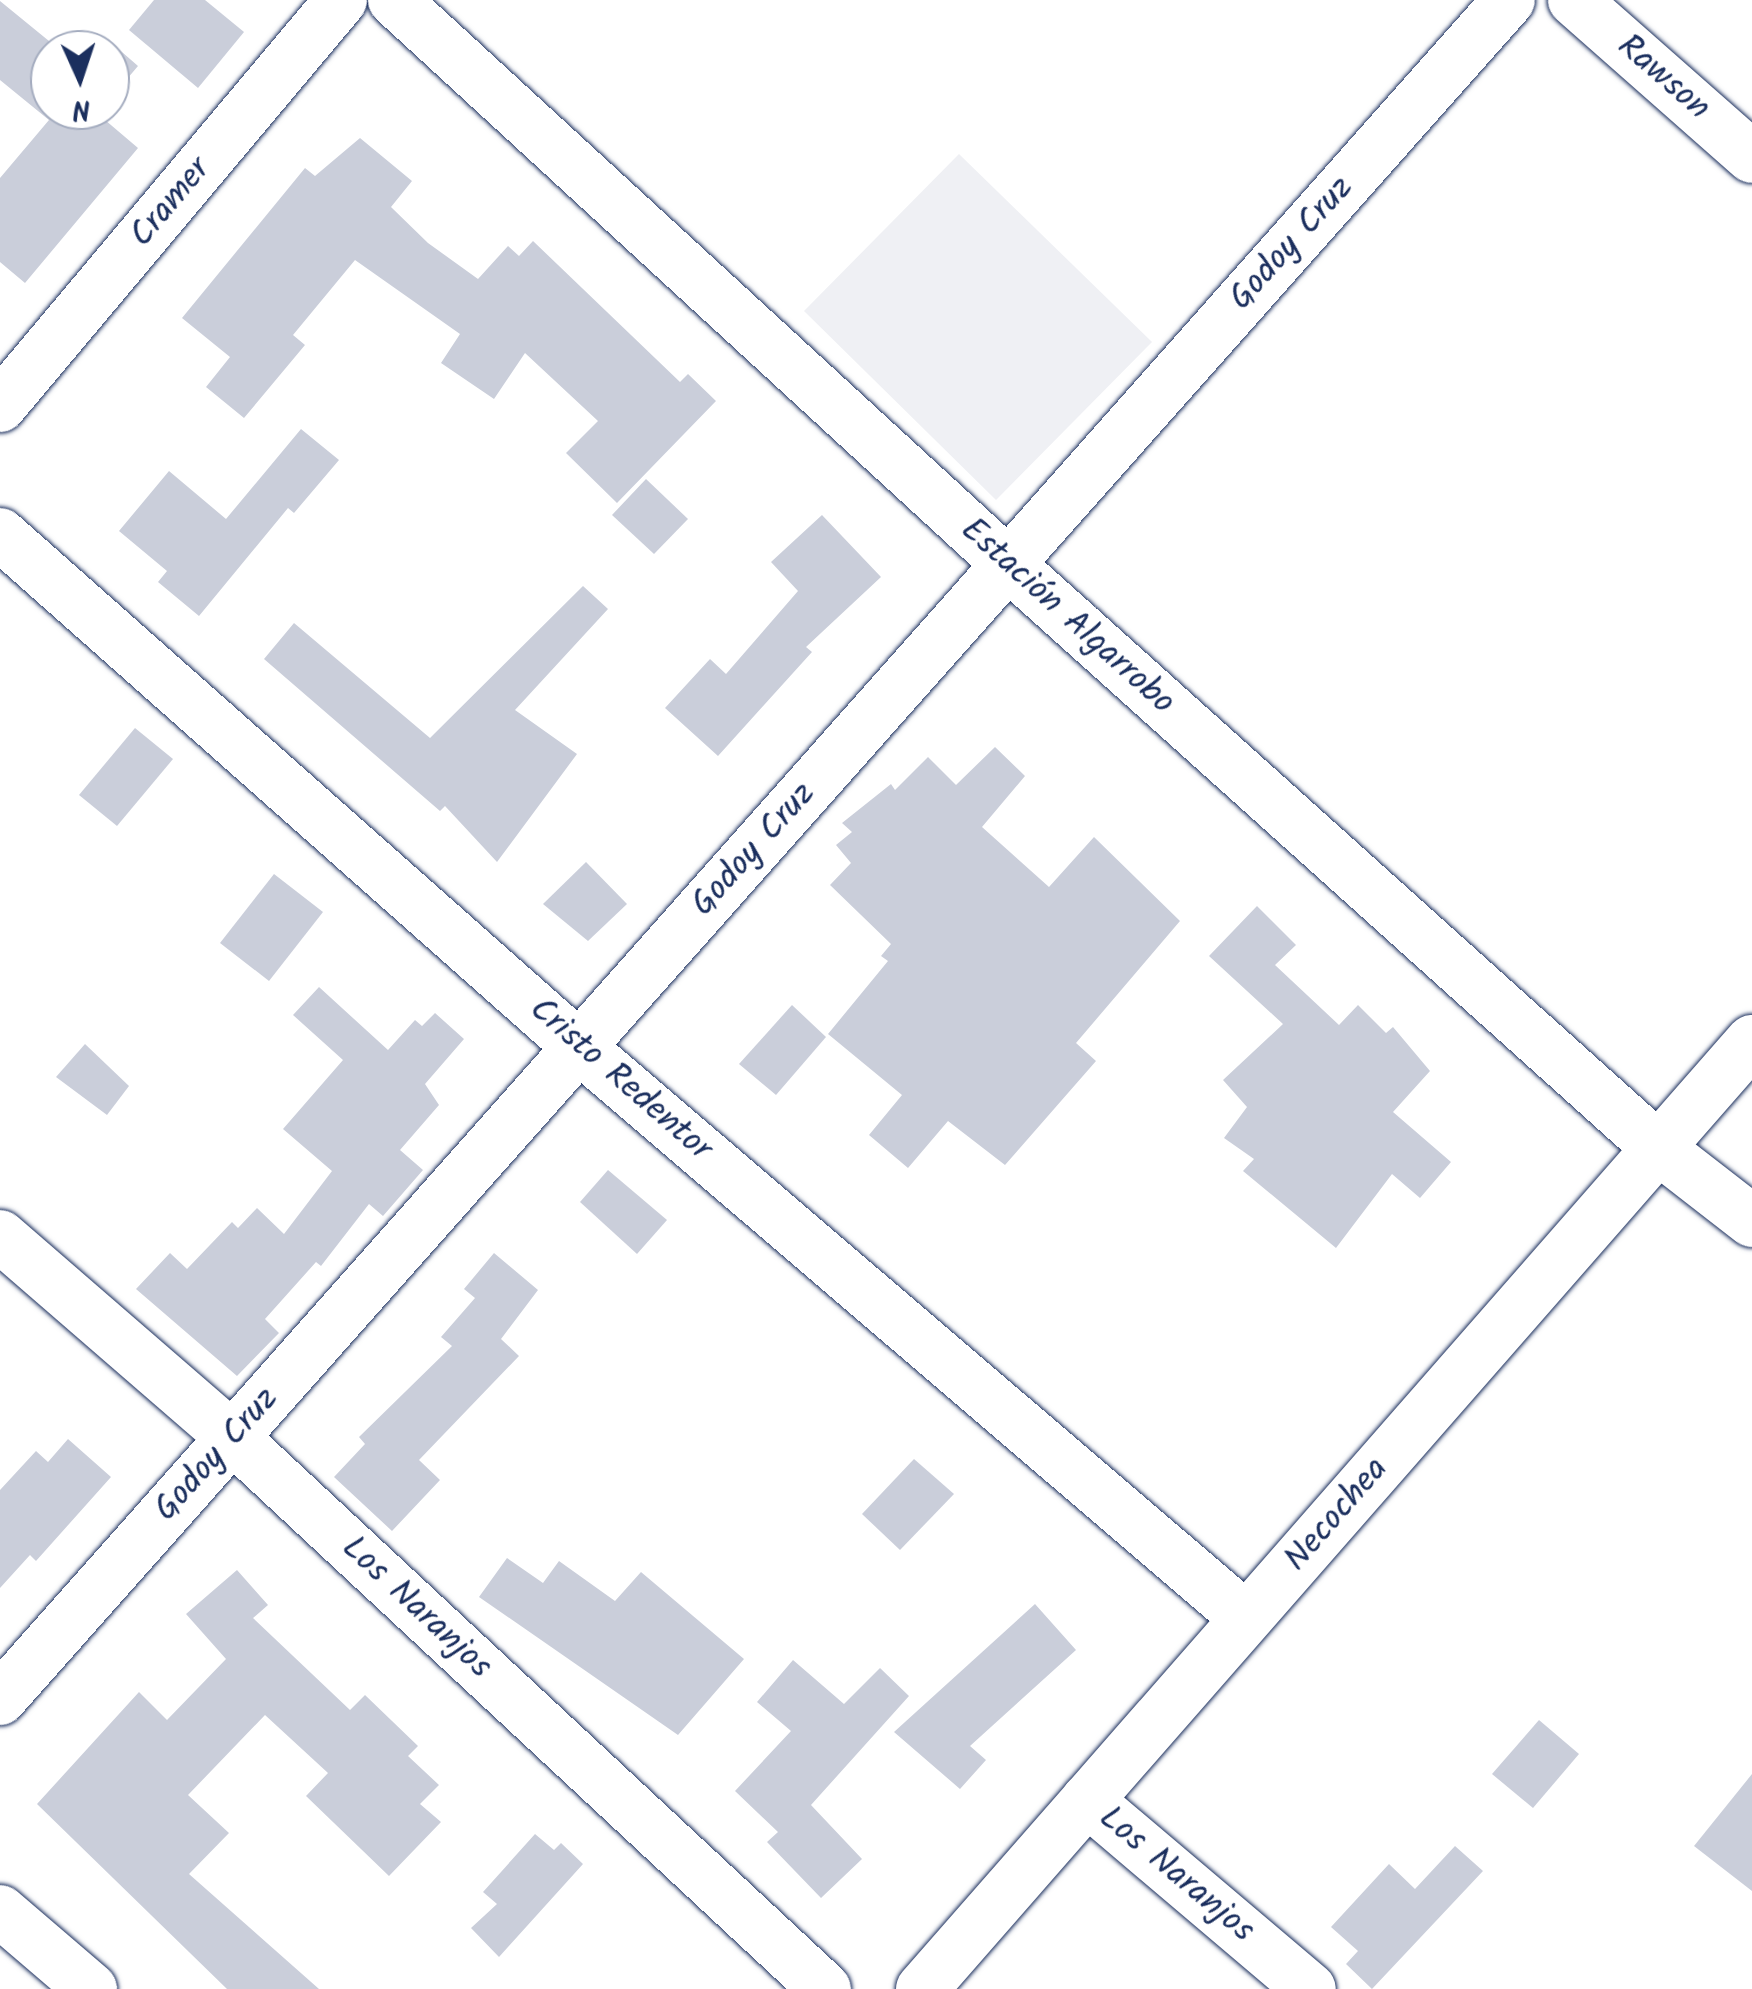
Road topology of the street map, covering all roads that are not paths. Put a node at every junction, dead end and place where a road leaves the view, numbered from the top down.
1 (341, 0) edge
2 (394, 0) edge
3 (1508, 0) edge
4 (1574, 0) edge
5 (1752, 156) edge
6 (0, 406) edge
7 (0, 534) edge
8 (1008, 564) junction
9 (1752, 1041) edge
10 (580, 1046) junction
11 (1658, 1148) junction
12 (1747, 1223) edge
13 (0, 1236) edge
14 (232, 1438) junction
15 (1246, 1618) junction
16 (0, 1699) edge
17 (1087, 1800) junction
18 (0, 1911) edge
19 (91, 1989) edge
20 (824, 1989) edge
21 (922, 1989) edge
22 (1310, 1989) edge

1 - 6 street, Cramer
2 - 8 street, Estación Algarrobo
3 - 8 street, Godoy Cruz
4 - 5 street, Rawson
7 - 10 street, Cristo Redentor
8 - 10 street, Godoy Cruz
8 - 11 street, Estación Algarrobo
9 - 11 street, Necochea
10 - 14 street, Godoy Cruz
10 - 15 street, Cristo Redentor
11 - 12 street, Estación Algarrobo
11 - 15 street, Necochea
13 - 14 street, Los Naranjos
14 - 16 street, Godoy Cruz
14 - 20 street, Los Naranjos
15 - 17 street, Necochea
17 - 21 street, Necochea
17 - 22 street, Los Naranjos
18 - 19 street

